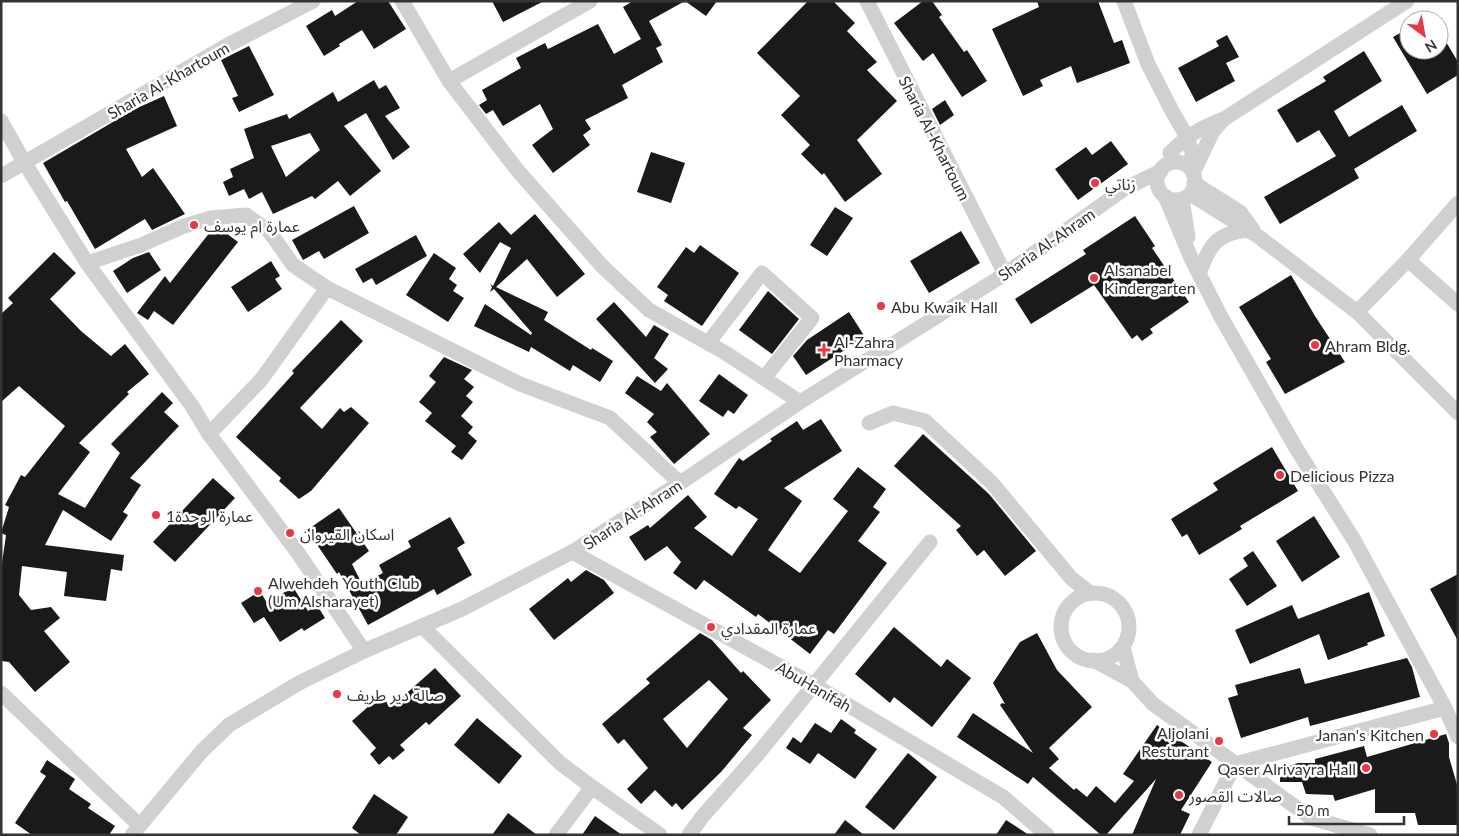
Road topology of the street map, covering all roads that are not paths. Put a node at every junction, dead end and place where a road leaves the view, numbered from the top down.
1 (313, 1) edge
2 (402, 1) edge
3 (590, 1) edge
4 (866, 1) edge
5 (1124, 1) edge
6 (1407, 1) edge
7 (449, 80) junction
8 (1172, 111) junction
9 (1224, 119) junction
10 (1, 121) edge
11 (1187, 137) junction
12 (24, 162) junction
13 (1166, 163) junction
14 (1, 176) edge
15 (1190, 187) junction
16 (1124, 189) junction
17 (1162, 193) junction
18 (1458, 203) edge
19 (1254, 234) junction
20 (1190, 258) junction
21 (1408, 260) junction
22 (87, 263) junction
23 (1005, 274) junction
24 (1199, 274) junction
25 (326, 288) junction
26 (1458, 304) edge
27 (1357, 312) junction
28 (708, 343) junction
29 (764, 378) junction
30 (800, 402) junction
31 (1458, 414) edge
32 (869, 423) dead end
33 (208, 434) junction
34 (680, 483) junction
35 (930, 542) dead end
36 (572, 552) junction
37 (1071, 578) junction
38 (1090, 593) junction
39 (1070, 604) junction
40 (422, 626) junction
41 (1122, 647) junction
42 (364, 651) junction
43 (1093, 660) junction
44 (1132, 681) junction
45 (814, 685) junction
46 (1, 693) edge
47 (1445, 708) junction
48 (1458, 737) edge
49 (1235, 764) junction
50 (592, 787) junction
51 (136, 830) edge
52 (556, 835) edge
53 (660, 835) edge
54 (689, 835) edge
55 (1047, 835) edge
56 (1199, 835) edge
57 (1370, 835) edge

1 - 12 street, Sharia Al-Khartoum
2 - 7 street
3 - 7 street
4 - 23 street, Sharia Al-Khartoum
5 - 8 street
6 - 9 street
7 - 28 street
8 - 11 street
8 - 13 street
9 - 11 street, Sharia Al-Ahram
9 - 15 street
10 - 12 street
11 - 13 street, Sharia Al-Ahram
11 - 15 street
12 - 14 street, Sharia Al-Khartoum
12 - 22 street
13 - 15 street
13 - 16 street, Sharia Al-Ahram
13 - 17 street
15 - 17 street
15 - 19 street
15 - 20 street
16 - 17 street
16 - 23 street, Sharia Al-Ahram
17 - 20 street
18 - 21 street
19 - 24 street
19 - 27 street
20 - 24 street
21 - 26 street
21 - 27 street
22 - 25 street
22 - 33 street
23 - 30 street, Sharia Al-Ahram
24 - 47 street
25 - 33 street
25 - 34 street
27 - 31 street
28 - 29 street
28 - 29 street
29 - 30 street
30 - 34 street, Sharia Al-Ahram
32 - 37 street
33 - 42 street
34 - 36 street, Sharia Al-Ahram
35 - 45 street
36 - 40 street, Sharia Al-Ahram
36 - 45 street, AbuHanifah
37 - 38 street
37 - 39 street
38 - 39 street
38 - 41 street
39 - 43 street
40 - 42 street, Sharia Al-Ahram
40 - 50 street
41 - 43 street
41 - 44 street
42 - 51 street, Sharia Al-Ahram
43 - 44 street
44 - 49 street
45 - 54 street
45 - 55 street, AbuHanifah
46 - 51 street
47 - 48 street
47 - 49 street
49 - 56 street
49 - 57 street
50 - 52 street
50 - 53 street

